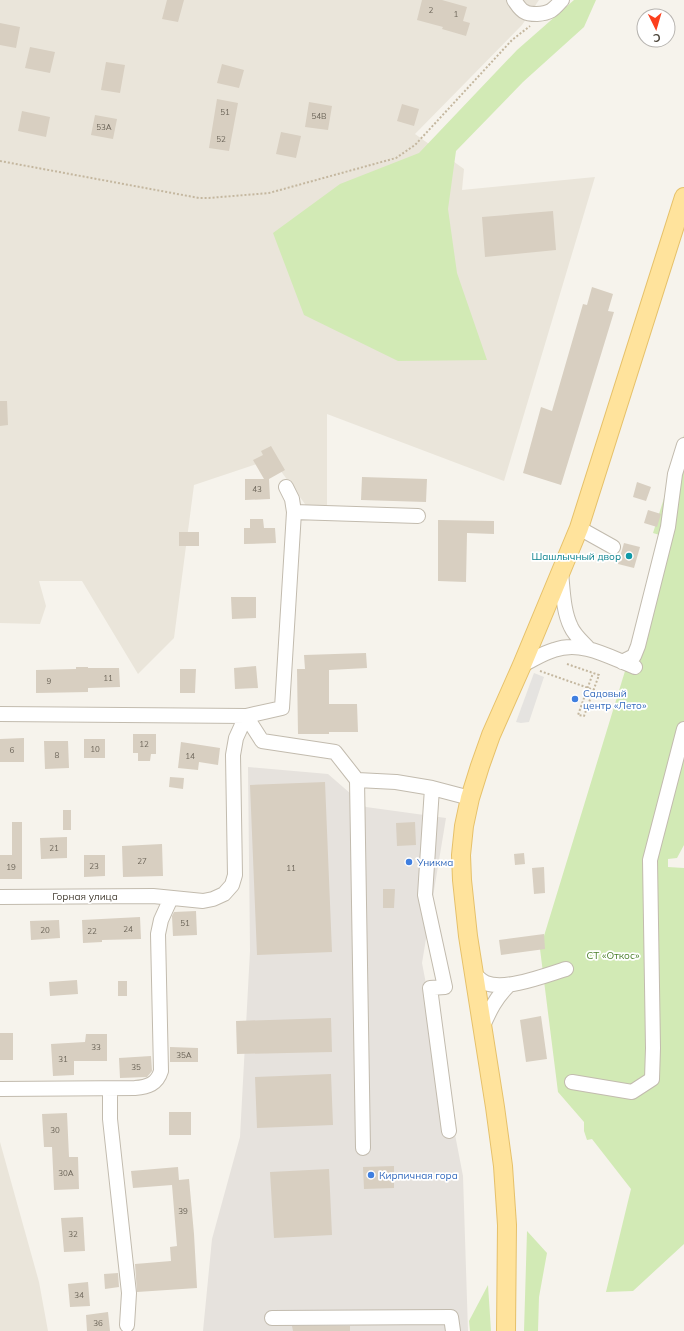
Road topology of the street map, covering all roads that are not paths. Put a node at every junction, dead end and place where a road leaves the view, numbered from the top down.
1 (514, 0) edge
2 (562, 0) edge
3 (684, 197) edge
4 (684, 446) edge
5 (286, 487) dead end
6 (294, 512) junction
7 (418, 516) dead end
8 (579, 528) junction
9 (613, 547) dead end
10 (561, 573) junction
11 (589, 649) junction
12 (522, 665) junction
13 (0, 714) edge
14 (246, 716) junction
15 (684, 729) edge
16 (357, 780) junction
17 (432, 788) junction
18 (470, 798) junction
19 (0, 897) edge
20 (171, 898) junction
21 (566, 969) dead end
22 (474, 974) junction
23 (509, 985) junction
24 (482, 1028) junction
25 (572, 1082) dead end
26 (0, 1089) edge
27 (110, 1089) junction
28 (449, 1131) dead end
29 (363, 1148) dead end
30 (272, 1318) dead end
31 (127, 1325) dead end
32 (453, 1331) edge
33 (506, 1331) edge

1 - 2 street
3 - 8 main road
4 - 11 street
5 - 6 street
6 - 7 street
6 - 14 street
8 - 9 street
8 - 10 main road
10 - 11 street
10 - 12 main road
11 - 12 street
12 - 18 main road
13 - 14 street
14 - 16 street
14 - 20 street, Горная улица
15 - 25 street
16 - 17 street
16 - 29 street
17 - 18 street
17 - 28 street
18 - 22 main road
19 - 20 street, Горная улица
20 - 27 street
21 - 23 street
22 - 23 street
22 - 24 main road
23 - 24 street
24 - 33 main road
26 - 27 street
27 - 31 street
30 - 32 street

